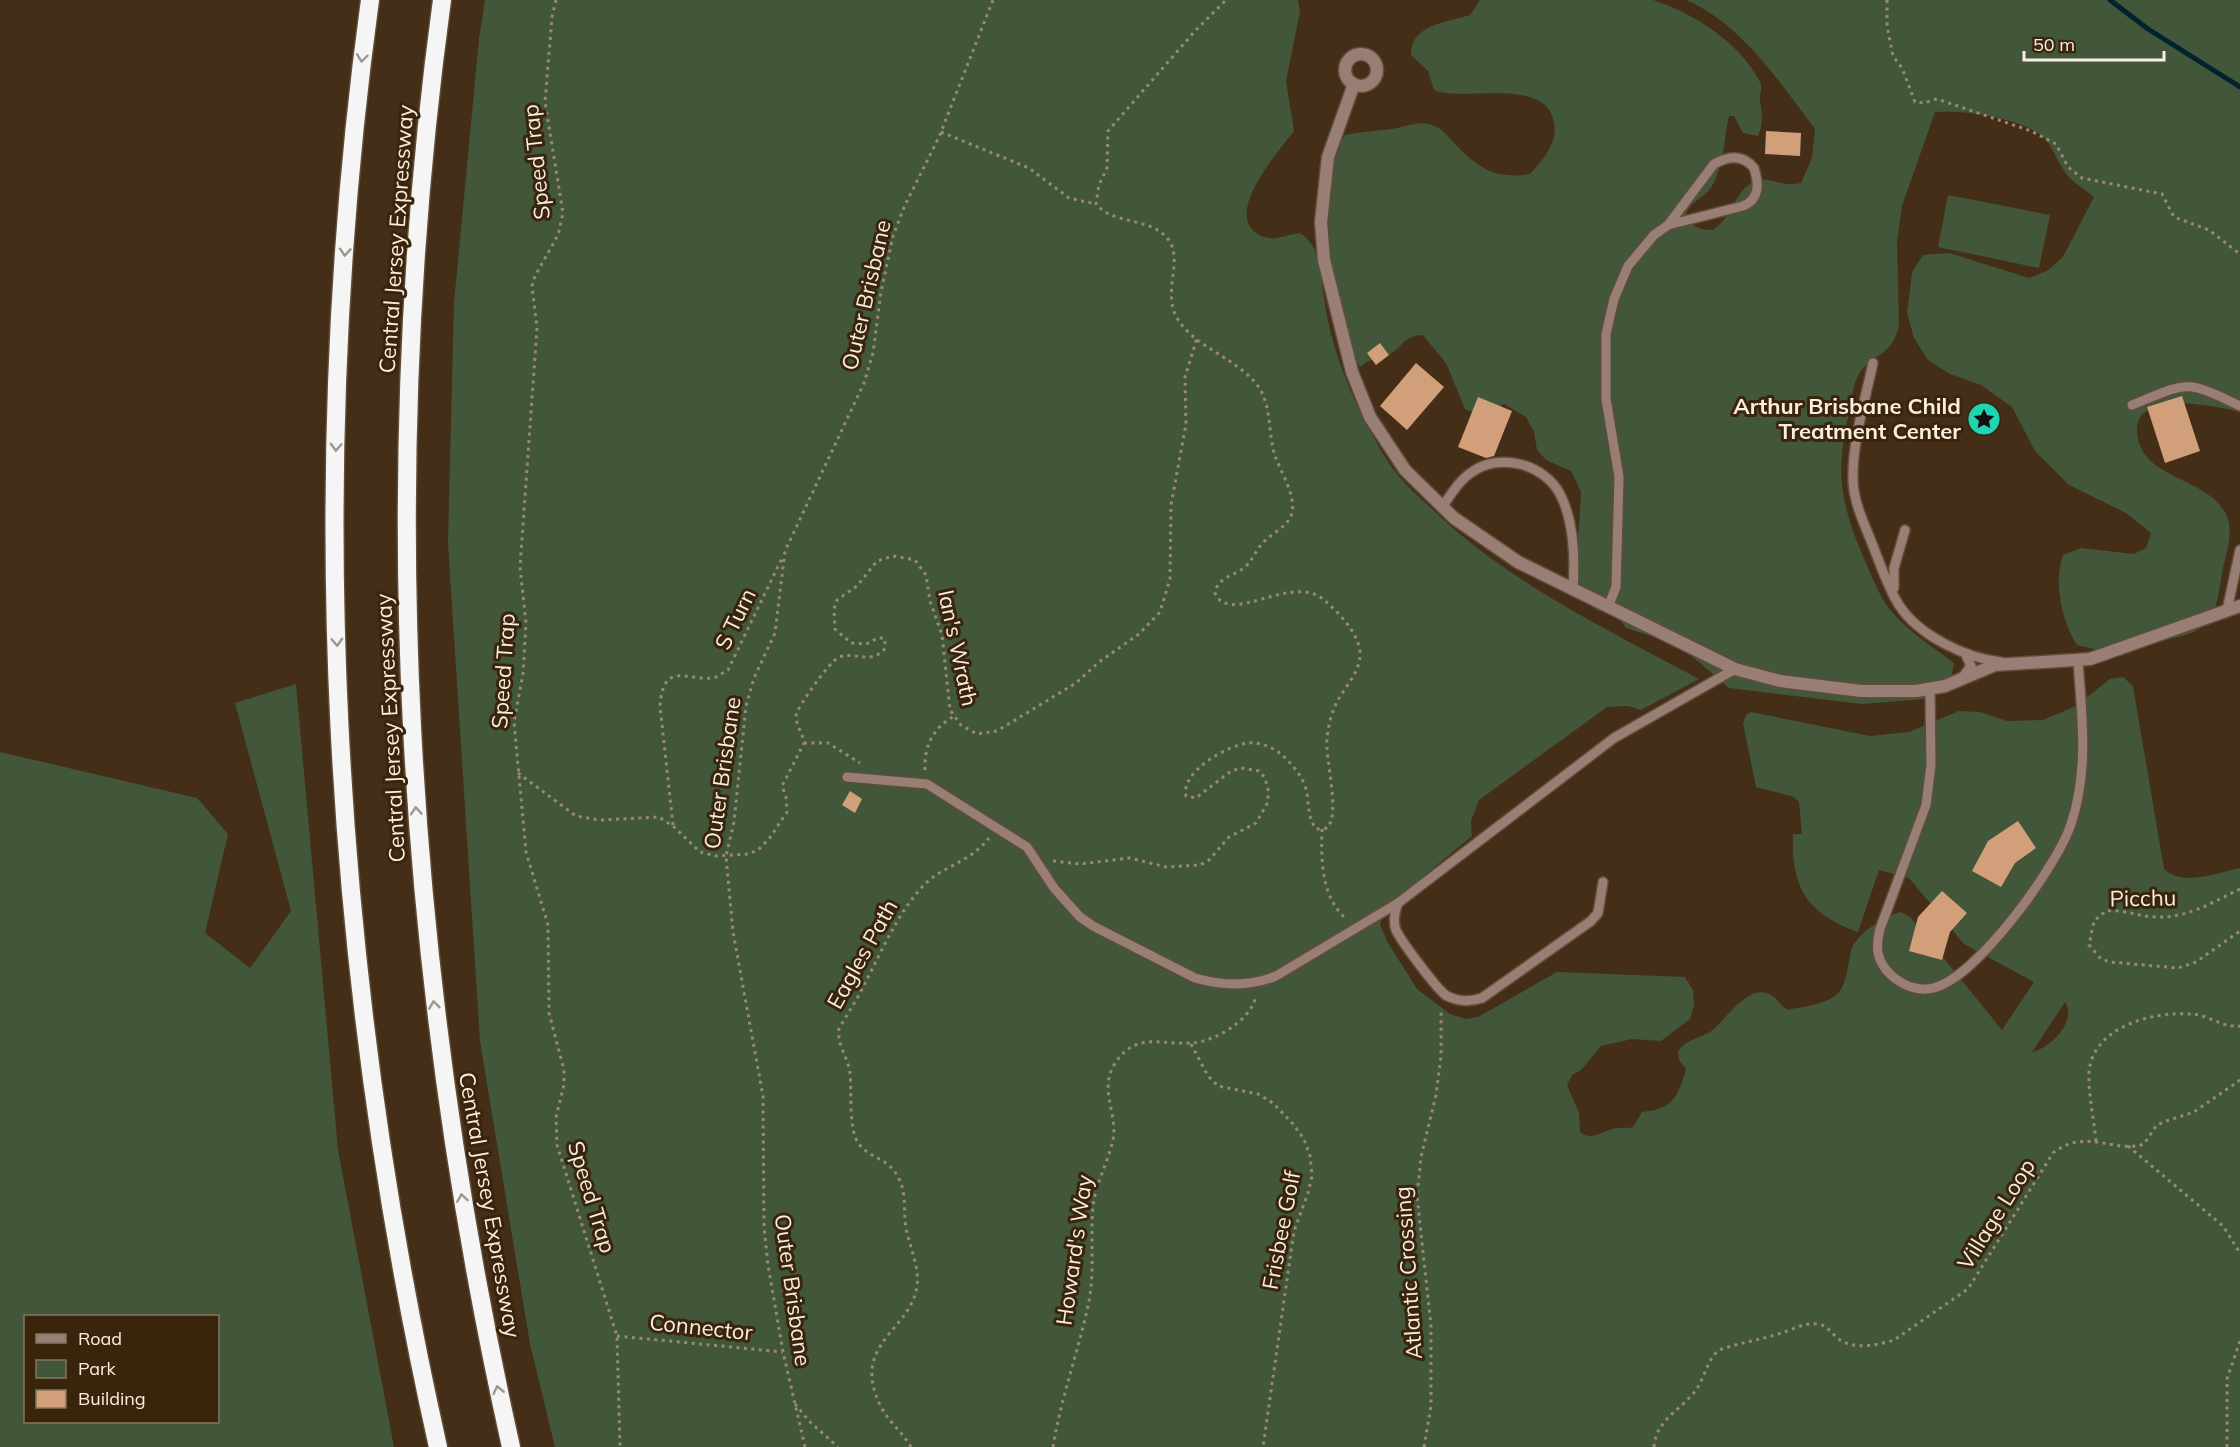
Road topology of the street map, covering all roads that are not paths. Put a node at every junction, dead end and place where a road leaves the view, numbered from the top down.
1 (370, 0) edge
2 (442, 0) edge
3 (1354, 84) dead end
4 (1668, 225) junction
5 (1873, 363) dead end
6 (2132, 405) dead end
7 (2240, 406) edge
8 (1442, 507) junction
9 (1905, 530) dead end
10 (2240, 550) edge
11 (1573, 590) junction
12 (1894, 597) junction
13 (2240, 606) edge
14 (1608, 607) junction
15 (2228, 610) junction
16 (1965, 652) junction
17 (2078, 662) junction
18 (2016, 663) junction
19 (1735, 669) junction
20 (1961, 680) junction
21 (1930, 688) junction
22 (847, 777) dead end
23 (1603, 882) dead end
24 (1398, 903) junction
25 (438, 1447) edge
26 (511, 1447) edge

1 -> 25 highway
26 -> 2 highway, Central Jersey Expressway
3 - 8 street
4 - 4 lane
4 - 14 lane
5 - 12 lane
6 - 7 lane
8 - 11 street
8 - 11 lane
9 - 12 lane
10 - 15 lane
11 - 14 street
12 - 16 lane
13 - 15 street
14 - 19 street
15 - 17 street
16 - 18 lane
16 - 20 lane
17 - 18 street
17 - 21 lane
18 - 20 street
19 - 21 street
19 - 24 lane
20 - 21 street
22 - 24 lane
23 - 24 lane

